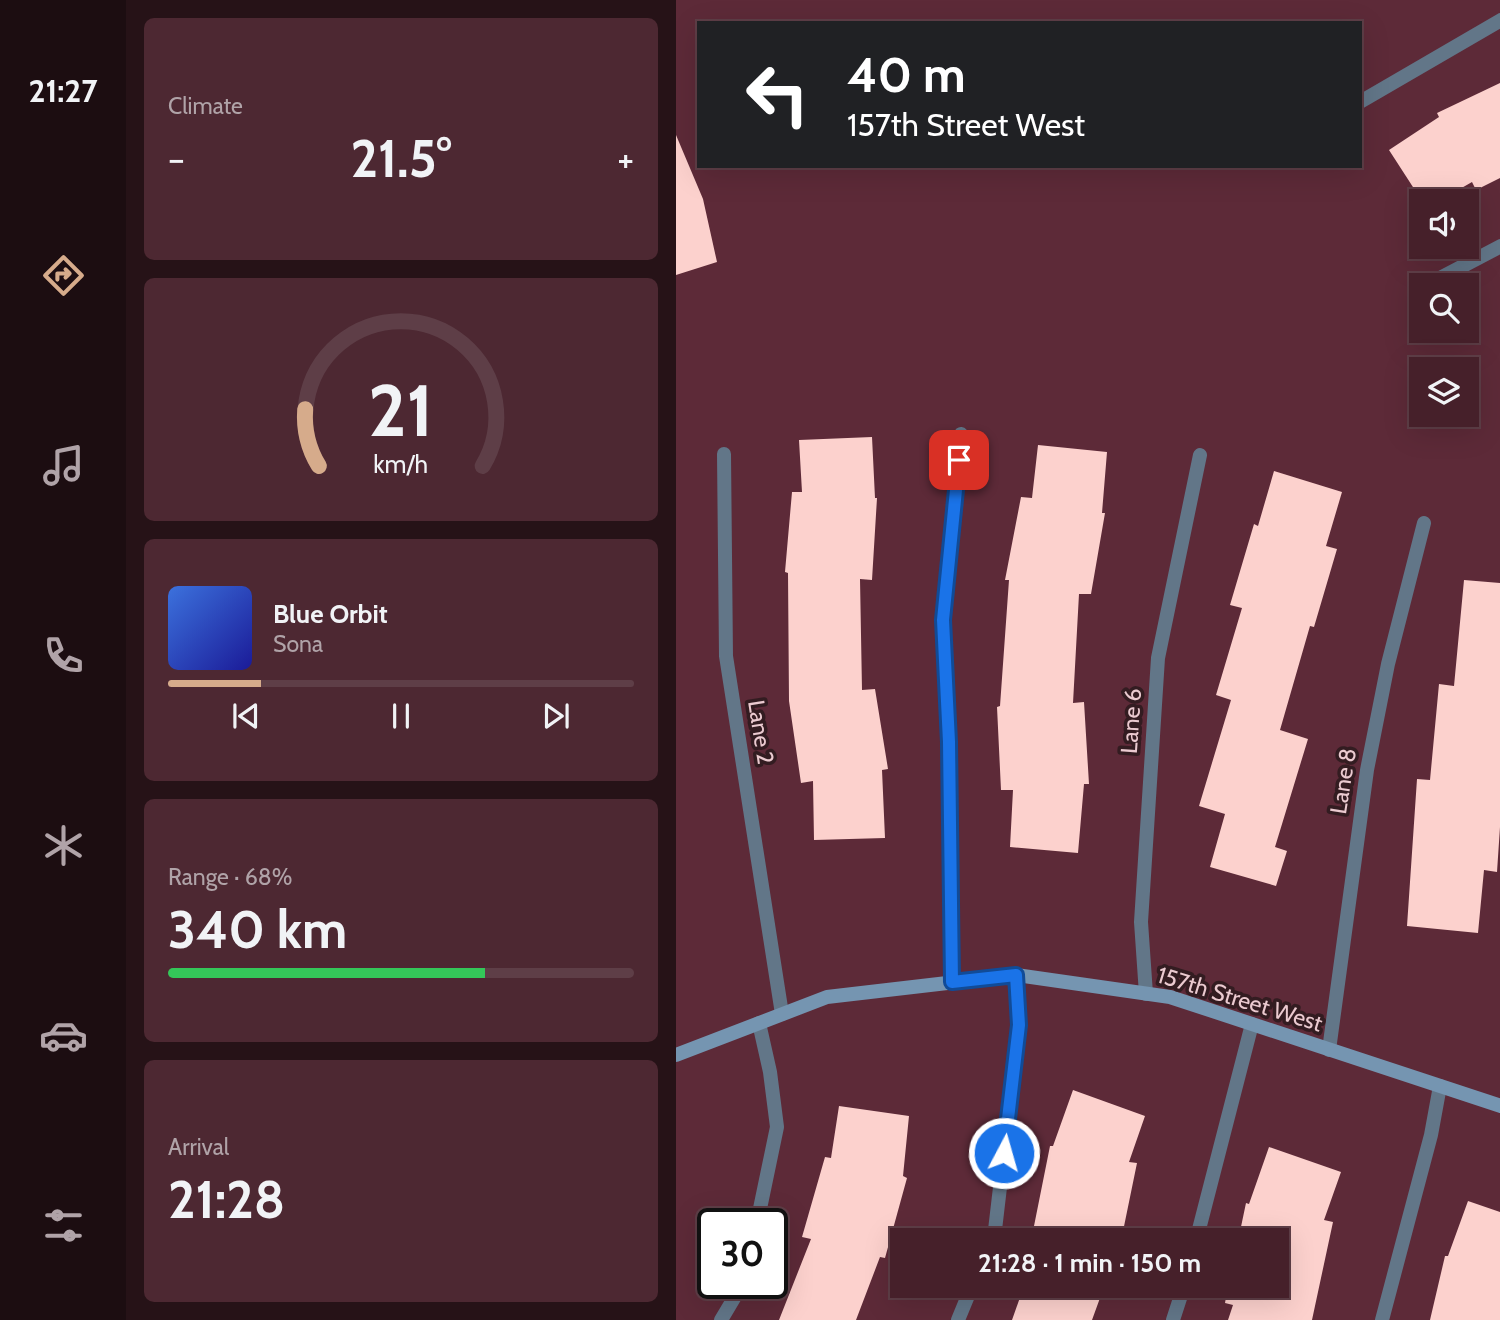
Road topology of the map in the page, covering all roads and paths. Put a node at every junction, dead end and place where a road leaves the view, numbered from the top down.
1 (1500, 20) edge
2 (1362, 101) edge
3 (1500, 246) edge
4 (1449, 273) edge
5 (961, 433) dead end
6 (724, 454) dead end
7 (1200, 455) dead end
8 (1424, 523) dead end
9 (1016, 975) junction
10 (952, 982) junction
11 (1146, 994) junction
12 (782, 1014) junction
13 (759, 1023) junction
14 (1252, 1024) junction
15 (1329, 1050) junction
16 (676, 1055) edge
17 (1440, 1086) junction
18 (1500, 1107) edge
19 (759, 1208) edge
20 (995, 1228) edge
21 (1199, 1228) edge
22 (967, 1298) edge
23 (1180, 1298) edge
24 (733, 1299) edge
25 (721, 1320) edge
26 (958, 1320) edge
27 (1173, 1320) edge
28 (1382, 1320) edge

1 - 2 street
3 - 4 street
5 - 10 street
6 - 12 street, Lane 2
7 - 11 street, Lane 6
8 - 15 street, Lane 8
9 - 10 street, 157th Street West
9 - 11 street, 157th Street West
9 - 20 street
10 - 12 street, 157th Street West
11 - 14 street, 157th Street West
12 - 13 street, 157th Street West
13 - 16 street, 157th Street West
13 - 19 street
14 - 15 street, 157th Street West
14 - 21 street
15 - 17 street, 157th Street West
17 - 18 street, 157th Street West
17 - 28 street
22 - 26 street
23 - 27 street
24 - 25 street

